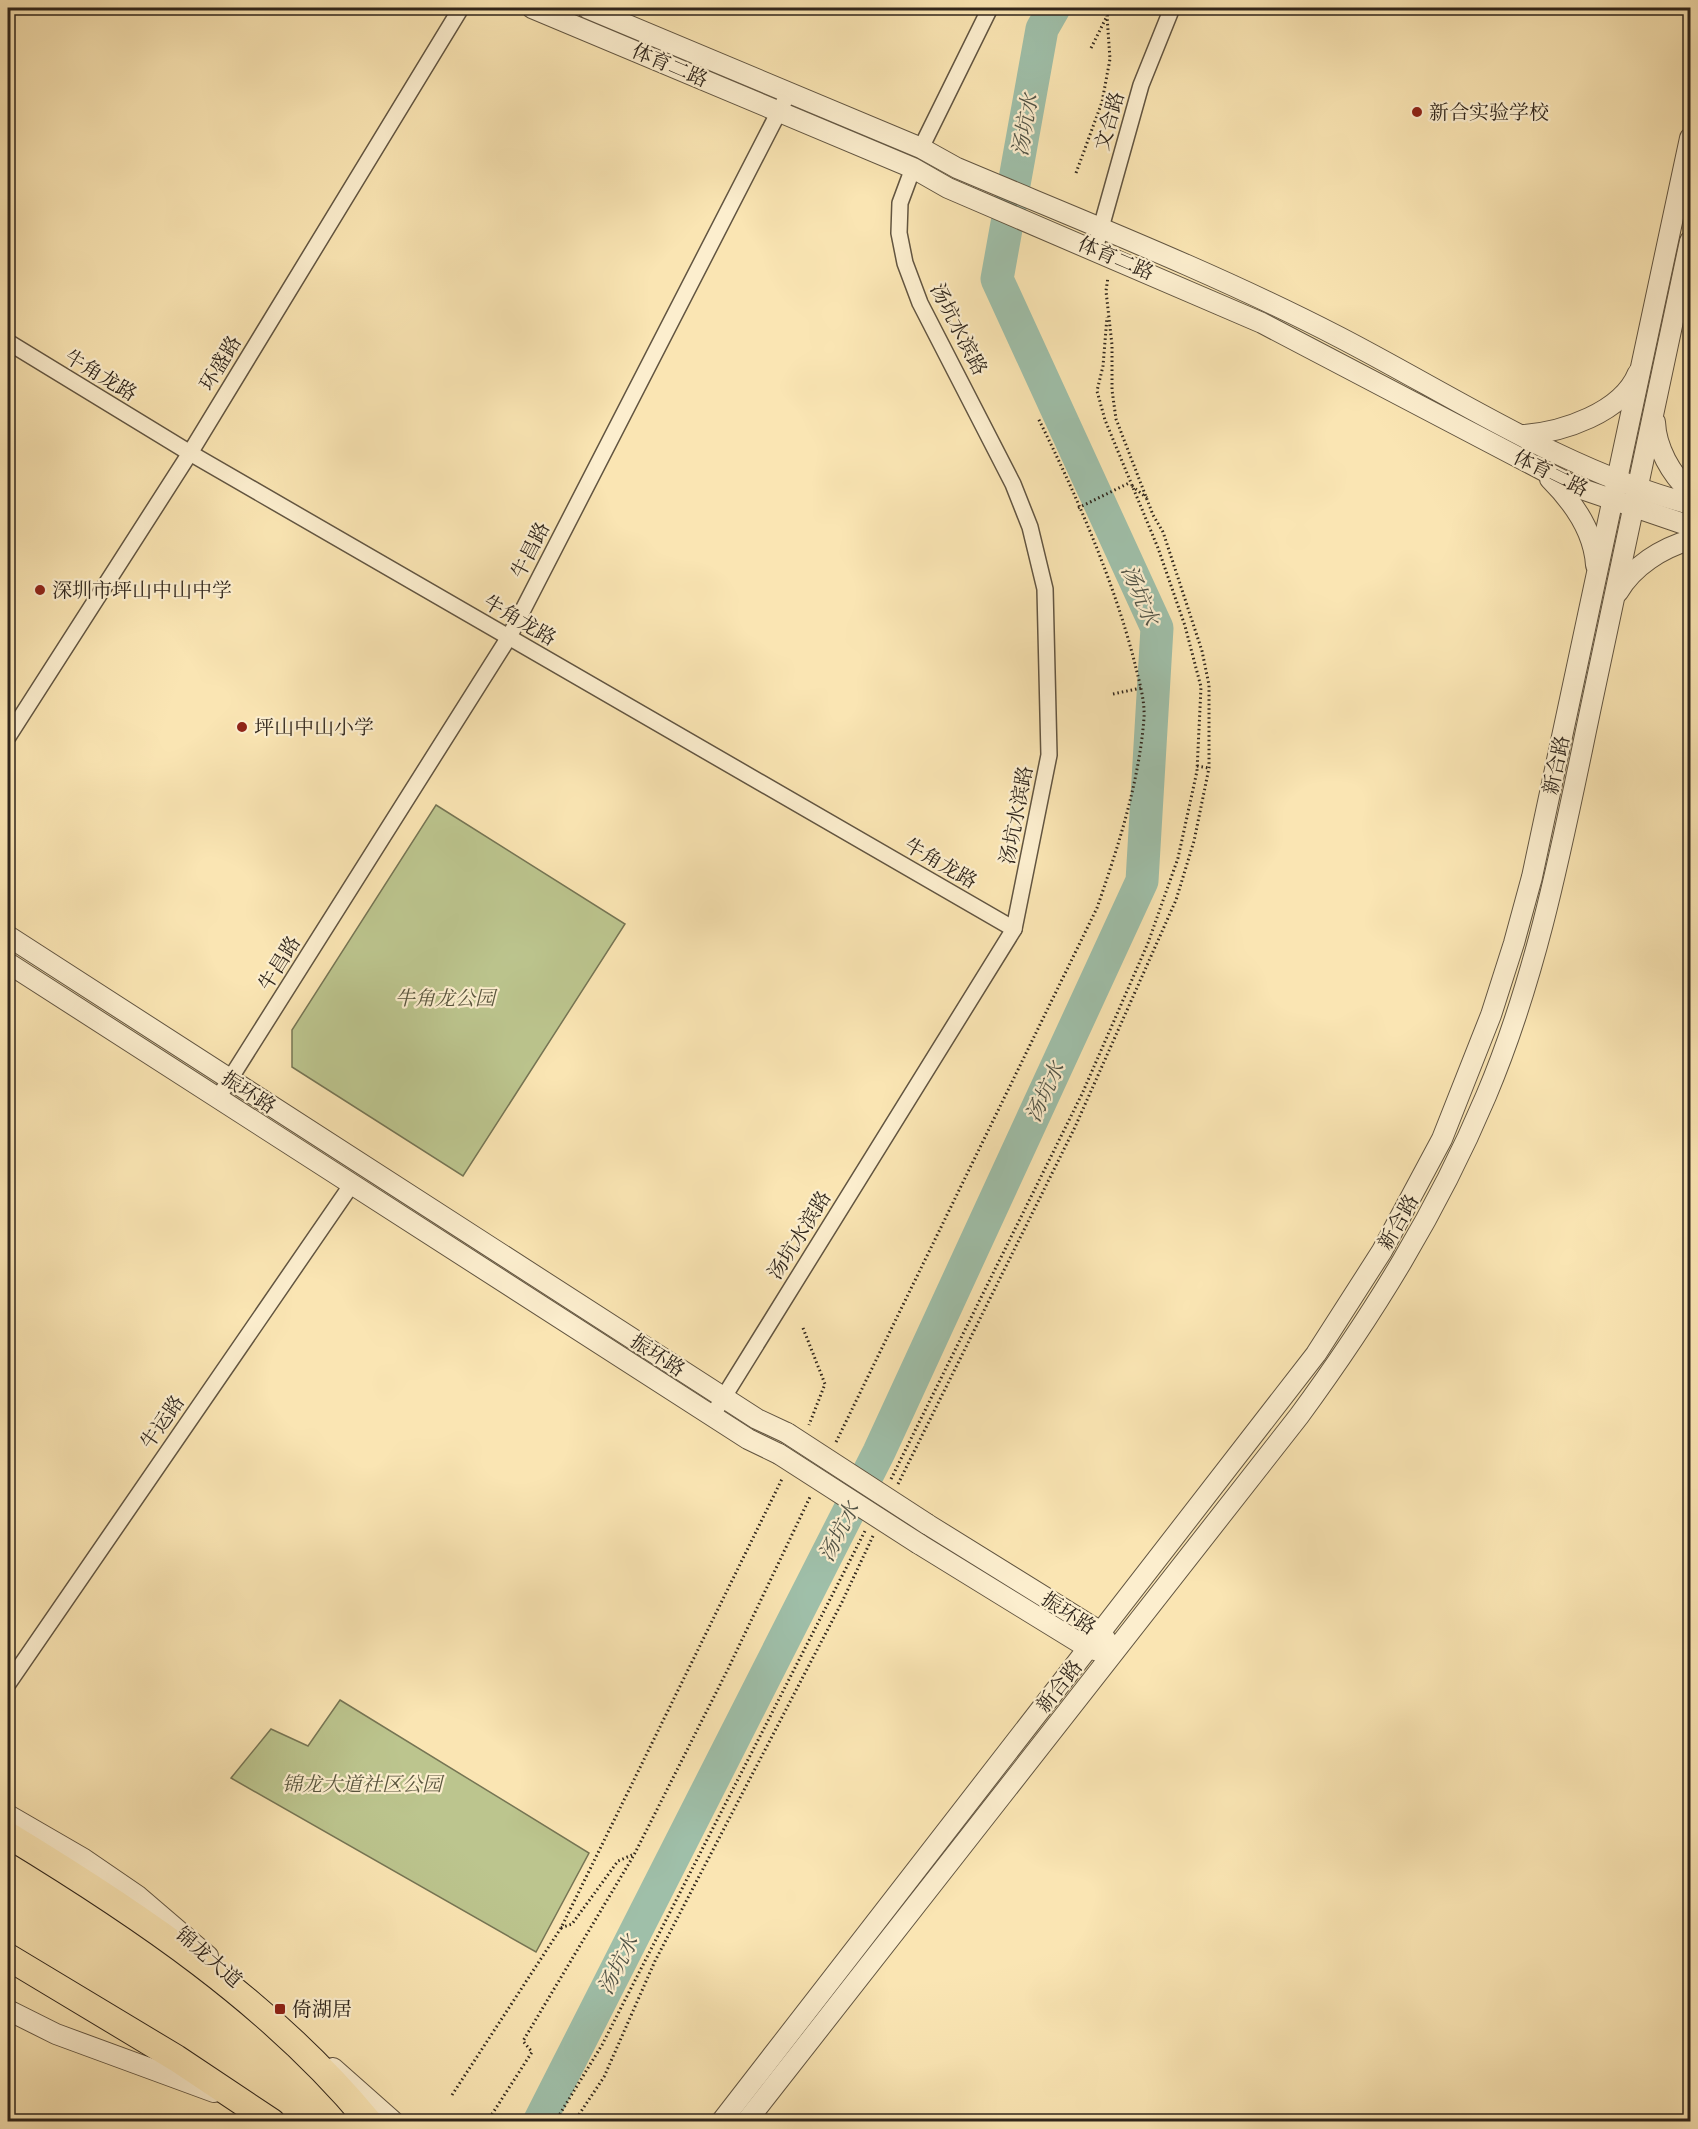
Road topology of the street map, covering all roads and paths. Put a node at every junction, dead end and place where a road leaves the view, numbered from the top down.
1 (461, 8) edge
2 (532, 8) edge
3 (587, 8) edge
4 (990, 8) edge
5 (1111, 8) edge
6 (1172, 8) edge
7 (1107, 16) junction
8 (1092, 48) dead end
9 (789, 92) junction
10 (779, 111) junction
11 (1690, 138) edge
12 (921, 148) junction
13 (912, 168) junction
14 (1076, 173) dead end
15 (1101, 229) junction
16 (1690, 241) edge
17 (1095, 249) junction
18 (1110, 268) dead end
19 (1108, 313) junction
20 (8, 342) edge
21 (1643, 361) junction
22 (1655, 408) junction
23 (1038, 418) dead end
24 (1524, 435) junction
25 (190, 453) junction
26 (1534, 466) junction
27 (1618, 478) junction
28 (1130, 484) junction
29 (1638, 486) junction
30 (1690, 492) edge
31 (1147, 498) junction
32 (1613, 501) junction
33 (1690, 504) edge
34 (1078, 508) junction
35 (1633, 508) junction
36 (1690, 526) edge
37 (1690, 540) edge
38 (1597, 575) junction
39 (1614, 599) junction
40 (509, 637) junction
41 (1141, 688) junction
42 (1113, 694) dead end
43 (8, 737) edge
44 (1197, 766) junction
45 (1209, 768) junction
46 (1014, 929) junction
47 (8, 936) edge
48 (8, 963) edge
49 (230, 1080) junction
50 (1082, 1094) junction
51 (218, 1098) junction
52 (1088, 1098) junction
53 (352, 1184) junction
54 (970, 1317) junction
55 (979, 1322) junction
56 (802, 1328) dead end
57 (723, 1397) junction
58 (712, 1416) junction
59 (797, 1432) junction
60 (834, 1447) dead end
61 (783, 1462) junction
62 (888, 1486) dead end
63 (895, 1490) dead end
64 (811, 1494) dead end
65 (877, 1528) dead end
66 (866, 1529) dead end
67 (1101, 1632) junction
68 (1088, 1648) junction
69 (1113, 1654) junction
70 (8, 1684) edge
71 (8, 1815) edge
72 (8, 1835) edge
73 (634, 1855) junction
74 (561, 1928) junction
75 (8, 1957) edge
76 (10, 2017) edge
77 (452, 2095) dead end
78 (271, 2121) edge
79 (369, 2121) edge
80 (394, 2121) edge
81 (487, 2121) edge
82 (555, 2121) edge
83 (574, 2121) edge
84 (721, 2121) edge
85 (746, 2121) edge

1 - 25 street, 环盛路
2 - 10 street, 体育二路
3 - 9 street, 体育二路
4 - 12 street
5 - 7 path
6 - 15 street, 文合路
7 - 8 path
7 - 14 path
9 - 10 street, 牛昌路
9 - 12 street, 体育二路
10 - 13 street, 体育二路
10 - 40 street, 牛昌路
11 - 21 street, 新合路
12 - 15 street, 体育二路
13 - 17 street, 体育二路
13 - 46 street, 汤坑水滨路
15 - 17 street, 文合路
15 - 24 street, 体育二路
16 - 22 street, 新合路
17 - 26 street, 体育二路
18 - 19 path
19 - 28 path
19 - 31 path
20 - 25 street, 牛角龙路
21 - 24 street
21 - 27 street, 新合路
22 - 29 street, 新合路
22 - 30 street
23 - 34 path
24 - 27 street, 体育二路
25 - 40 street, 牛角龙路
25 - 43 street, 环盛路
26 - 32 street, 体育二路
26 - 38 street
27 - 29 street, 体育二路
27 - 32 street, 新合路
28 - 31 path
28 - 34 path
28 - 44 path
29 - 33 street, 体育二路
29 - 35 street, 新合路
31 - 45 path
32 - 35 street, 体育二路
32 - 38 street, 新合路
34 - 41 path
35 - 36 street, 体育二路
35 - 39 street, 新合路
37 - 39 street
38 - 67 street, 新合路
39 - 69 street, 新合路
40 - 46 street, 牛角龙路
40 - 49 street, 牛昌路
41 - 42 path
41 - 60 path
44 - 45 path
44 - 50 path
45 - 52 path
46 - 57 street, 汤坑水滨路
47 - 49 street, 振环路
48 - 51 street, 振环路
49 - 51 street, 牛昌路
49 - 57 street, 振环路
50 - 52 path
50 - 54 path
51 - 53 street, 振环路
52 - 55 path
53 - 58 street, 振环路
53 - 70 street, 牛运路
54 - 55 path
54 - 62 path
55 - 63 path
56 - 59 path
57 - 58 street, 汤坑水滨路
57 - 59 street, 振环路
58 - 61 street, 振环路
59 - 67 street, 振环路, bridge
61 - 68 street, 振环路, bridge
61 - 74 path
64 - 73 path
65 - 83 path
66 - 82 path
67 - 68 street, 新合路
67 - 69 street, 振环路
68 - 69 street, 振环路
68 - 84 street, 新合路
69 - 85 street, 新合路
71 - 80 street, 锦龙大道
72 - 79 highway
73 - 74 path
73 - 81 path
74 - 77 path
75 - 78 highway
76 - 78 street

